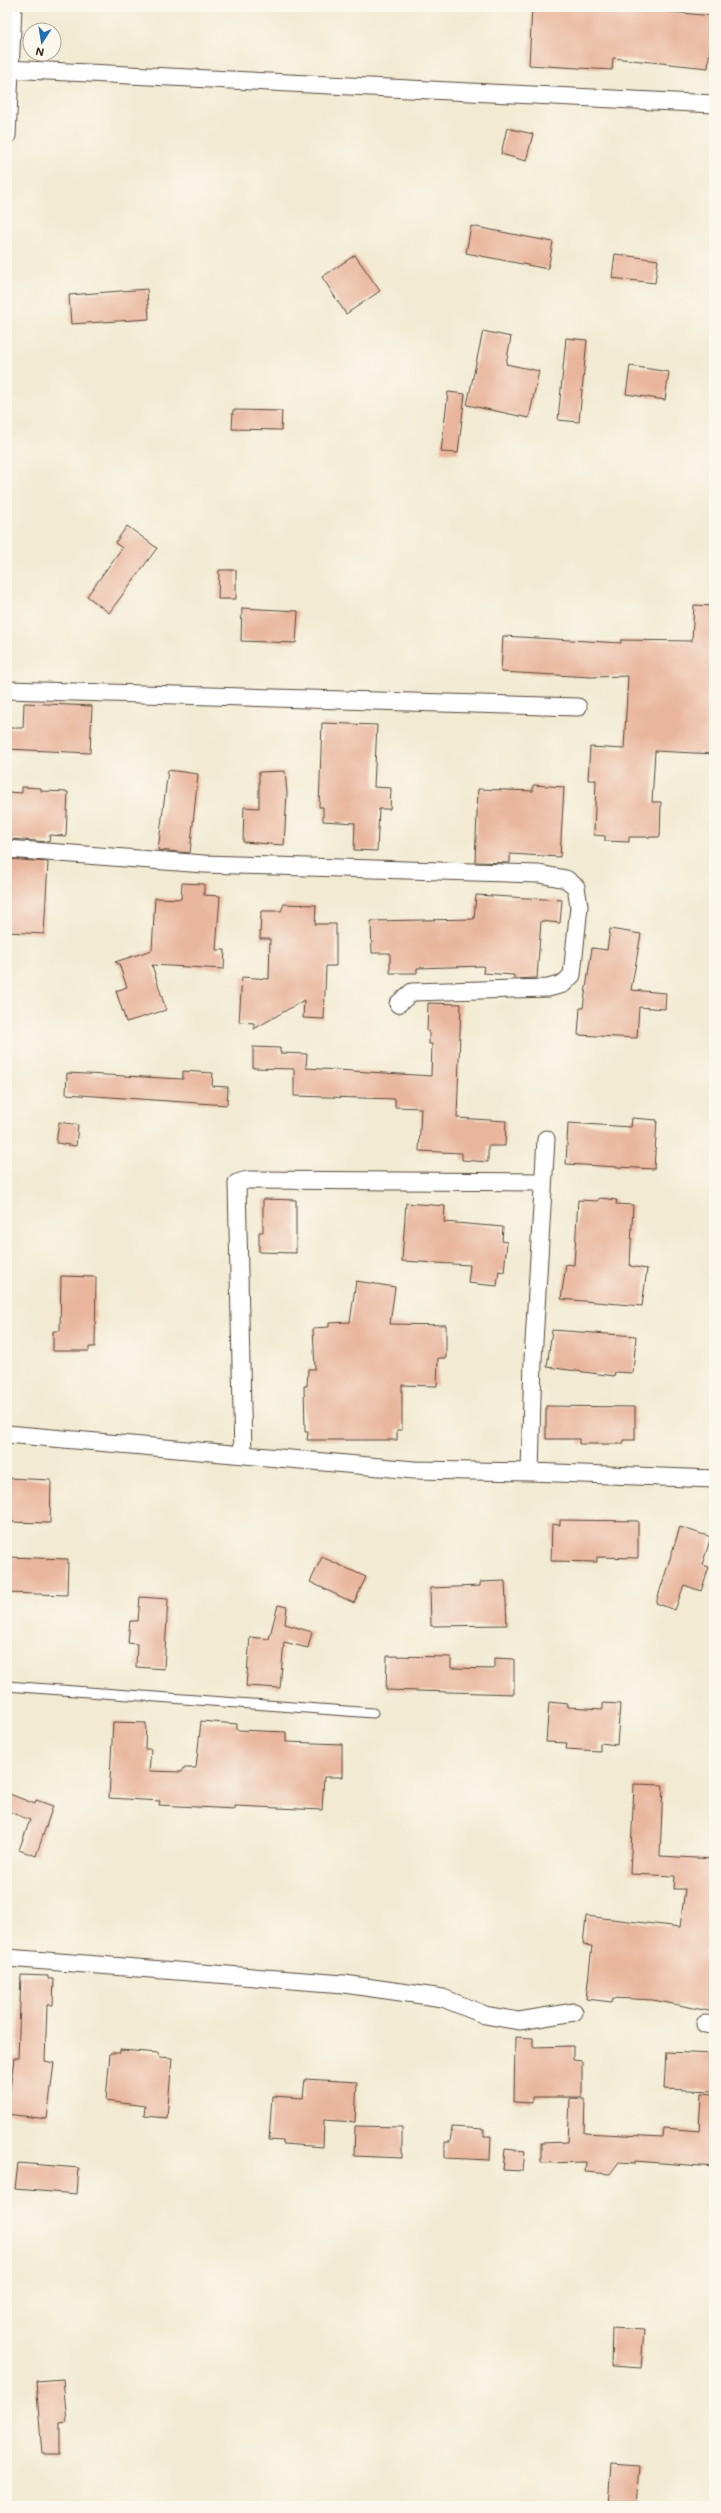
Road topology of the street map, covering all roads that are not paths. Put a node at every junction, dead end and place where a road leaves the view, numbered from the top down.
1 (13, 7) edge
2 (9, 69) edge
3 (714, 104) edge
4 (7, 136) edge
5 (7, 690) edge
6 (578, 707) dead end
7 (7, 849) edge
8 (398, 1004) dead end
9 (546, 1140) dead end
10 (543, 1182) junction
11 (7, 1434) edge
12 (243, 1455) junction
13 (530, 1472) junction
14 (714, 1479) edge
15 (7, 1686) edge
16 (373, 1713) dead end
17 (7, 1958) edge
18 (574, 2012) dead end

1 - 2 street
2 - 3 street
2 - 4 street
5 - 6 street
7 - 8 street
9 - 10 street
10 - 12 street
10 - 13 street
11 - 12 street
12 - 13 street
13 - 14 street
15 - 16 lane
17 - 18 street

